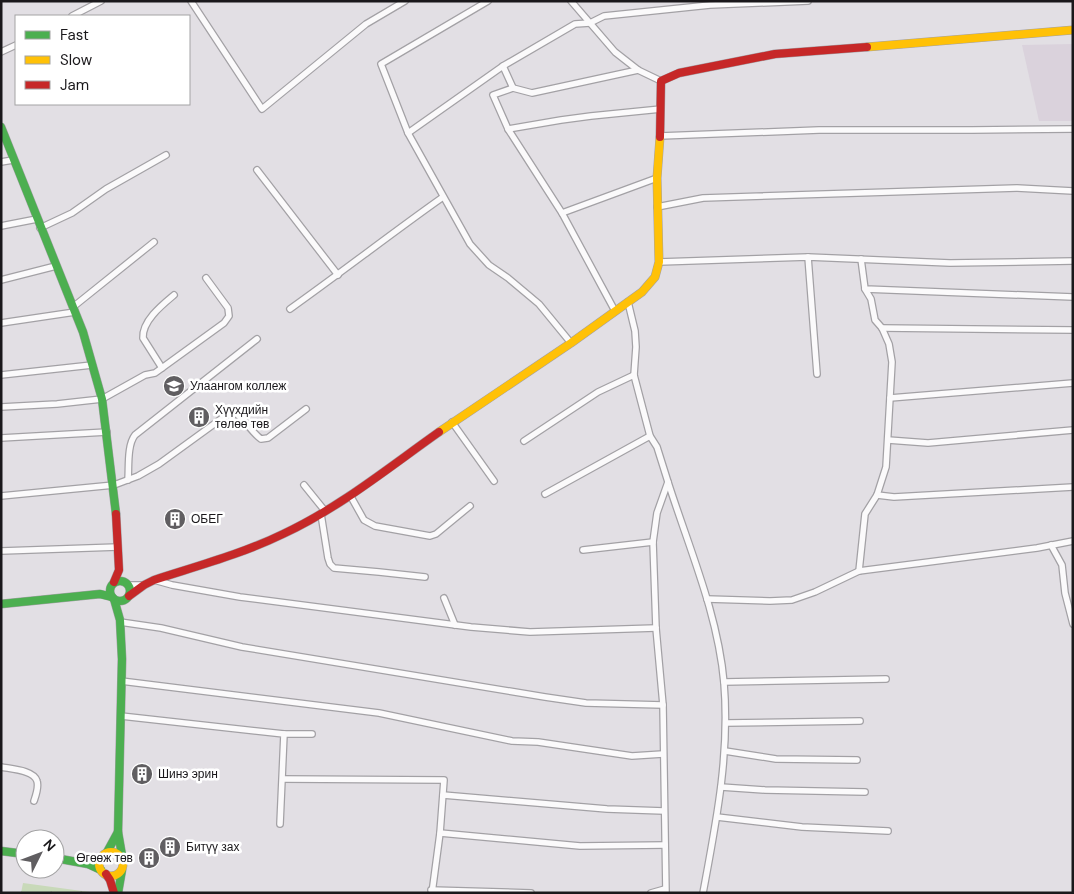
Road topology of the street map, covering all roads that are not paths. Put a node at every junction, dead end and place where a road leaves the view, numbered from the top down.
1 (101, 1) edge
2 (191, 1) edge
3 (405, 1) edge
4 (488, 1) edge
5 (571, 1) edge
6 (808, 1) edge
7 (74, 15) edge
8 (590, 23) junction
9 (1073, 30) edge
10 (15, 45) edge
11 (1, 52) edge
12 (503, 66) junction
13 (638, 70) junction
14 (661, 81) junction
15 (513, 88) junction
16 (661, 110) junction
17 (1, 127) edge
18 (508, 129) junction
19 (1073, 129) edge
20 (408, 133) junction
21 (660, 136) junction
22 (166, 155) dead end
23 (13, 160) junction
24 (1, 162) edge
25 (257, 170) dead end
26 (657, 178) junction
27 (1073, 191) edge
28 (443, 197) junction
29 (657, 208) junction
30 (562, 213) junction
31 (37, 219) junction
32 (1, 226) edge
33 (40, 228) junction
34 (154, 242) dead end
35 (808, 257) junction
36 (861, 259) junction
37 (659, 262) junction
38 (1073, 262) edge
39 (56, 266) junction
40 (338, 275) junction
41 (206, 278) dead end
42 (1, 280) edge
43 (865, 289) junction
44 (174, 295) dead end
45 (1073, 297) edge
46 (628, 302) junction
47 (74, 309) junction
48 (290, 309) dead end
49 (615, 311) junction
50 (1, 323) edge
51 (882, 328) junction
52 (1073, 330) edge
53 (257, 339) dead end
54 (571, 343) junction
55 (92, 365) junction
56 (162, 368) junction
57 (817, 374) dead end
58 (1, 375) edge
59 (634, 375) junction
60 (1073, 383) edge
61 (890, 398) junction
62 (102, 399) junction
63 (1, 407) edge
64 (306, 410) dead end
65 (452, 422) junction
66 (1073, 430) edge
67 (107, 432) junction
68 (650, 436) junction
69 (1, 438) edge
70 (888, 440) junction
71 (524, 441) dead end
72 (128, 480) junction
73 (494, 481) dead end
74 (668, 482) junction
75 (114, 485) junction
76 (304, 485) dead end
77 (1073, 487) edge
78 (545, 494) dead end
79 (350, 495) junction
80 (877, 495) junction
81 (1, 496) edge
82 (470, 506) dead end
83 (323, 512) junction
84 (1073, 541) edge
85 (653, 542) junction
86 (1051, 544) junction
87 (118, 547) junction
88 (583, 550) dead end
89 (1, 551) edge
90 (118, 570) junction
91 (859, 571) junction
92 (425, 577) dead end
93 (154, 580) junction
94 (127, 583) junction
95 (113, 584) junction
96 (144, 585) junction
97 (1066, 592) junction
98 (1073, 592) edge
99 (100, 594) junction
100 (113, 598) junction
101 (128, 598) junction
102 (444, 598) dead end
103 (707, 599) junction
104 (1, 604) edge
105 (120, 621) junction
106 (1073, 624) edge
107 (455, 625) junction
108 (656, 628) junction
109 (886, 679) dead end
110 (121, 681) junction
111 (724, 682) junction
112 (663, 705) junction
113 (121, 716) junction
114 (860, 721) dead end
115 (726, 723) junction
116 (284, 734) junction
117 (312, 734) dead end
118 (725, 751) junction
119 (663, 754) junction
120 (857, 760) dead end
121 (1, 767) edge
122 (283, 779) junction
123 (721, 787) junction
124 (865, 792) dead end
125 (443, 795) junction
126 (34, 801) dead end
127 (664, 811) junction
128 (717, 817) junction
129 (280, 824) dead end
130 (888, 831) dead end
131 (118, 832) junction
132 (440, 833) junction
133 (665, 845) junction
134 (1, 851) edge
135 (15, 853) edge
136 (104, 854) junction
137 (65, 859) edge
138 (74, 860) junction
139 (123, 861) junction
140 (122, 870) junction
141 (103, 872) junction
142 (432, 891) edge
143 (666, 891) edge
144 (116, 893) edge
145 (531, 893) edge
146 (651, 893) edge
147 (703, 893) edge

1 - 7 street
2 - 3 street
4 - 20 street
5 - 8 street
6 - 8 street
8 - 12 street
8 - 13 street
9 - 14 street
10 - 11 street
12 - 15 street
12 - 20 street
13 - 14 street
13 - 15 street
14 - 16 street
15 - 18 street
16 - 18 street
16 - 21 street
17 - 23 street
18 - 30 street
19 - 21 street
20 - 28 street
21 - 26 street
22 - 33 street
23 - 24 street
23 - 31 street
25 - 40 street
26 - 29 street
26 - 30 street
27 - 29 street
28 - 40 street
28 - 54 street
29 - 37 street
30 - 49 street
31 - 32 street
31 - 33 street
33 - 39 street
34 - 47 street
35 - 36 street
35 - 37 street
35 - 57 street
36 - 38 street
36 - 43 street
37 - 46 street
39 - 42 street
39 - 47 street
40 - 48 street
41 - 56 street
43 - 45 street
43 - 51 street
44 - 56 street
46 - 49 street
46 - 59 street
47 - 50 street
47 - 55 street
49 - 54 street
51 - 52 street
51 - 61 street
53 - 72 street
54 - 65 street
55 - 58 street
55 - 62 street
56 - 62 street
59 - 68 street
59 - 71 street
60 - 61 street
61 - 70 street
62 - 63 street
62 - 67 street
64 - 72 street
65 - 73 street
65 - 79 street
66 - 70 street
67 - 69 street
67 - 75 street
68 - 74 street
68 - 78 street
70 - 80 street
72 - 75 street
74 - 85 street
74 - 103 street
75 - 81 street
75 - 87 street
76 - 83 street
77 - 80 street
79 - 82 street
79 - 83 street
80 - 91 street
83 - 92 street
83 - 93 street
84 - 86 street
85 - 88 street
85 - 108 street
86 - 91 street
86 - 97 street
87 - 89 street
87 - 90 street
90 - 94 street
90 - 95 street
91 - 103 street
93 - 96 street
93 - 107 street
94 - 95 street
94 - 96 street
94 - 101 street
95 - 99 street
95 - 100 street
96 - 101 street
97 - 98 street
97 - 106 street
99 - 100 street
99 - 104 street
100 - 101 street
100 - 105 street
101 - 105 street
102 - 107 street
103 - 111 street
105 - 110 street
105 - 112 street
107 - 108 street
108 - 112 street
109 - 111 street
110 - 113 street
110 - 119 street
111 - 115 street
112 - 119 street
113 - 116 street
113 - 131 street
114 - 115 street
115 - 118 street
116 - 117 street
116 - 122 street
118 - 120 street
118 - 123 street
119 - 127 street
121 - 126 street
122 - 125 street
122 - 129 street
123 - 124 street
123 - 128 street
125 - 127 street
125 - 132 street
127 - 133 street
128 - 130 street
128 - 147 street
131 - 136 street
131 - 139 street
132 - 133 street
132 - 142 street
133 - 143 street
134 - 135 street
136 - 138 street
136 - 139 street
136 - 141 street
137 - 138 street
138 - 141 street
139 - 140 street
140 - 141 street
140 - 144 street
141 - 144 street
142 - 145 street
143 - 146 street

